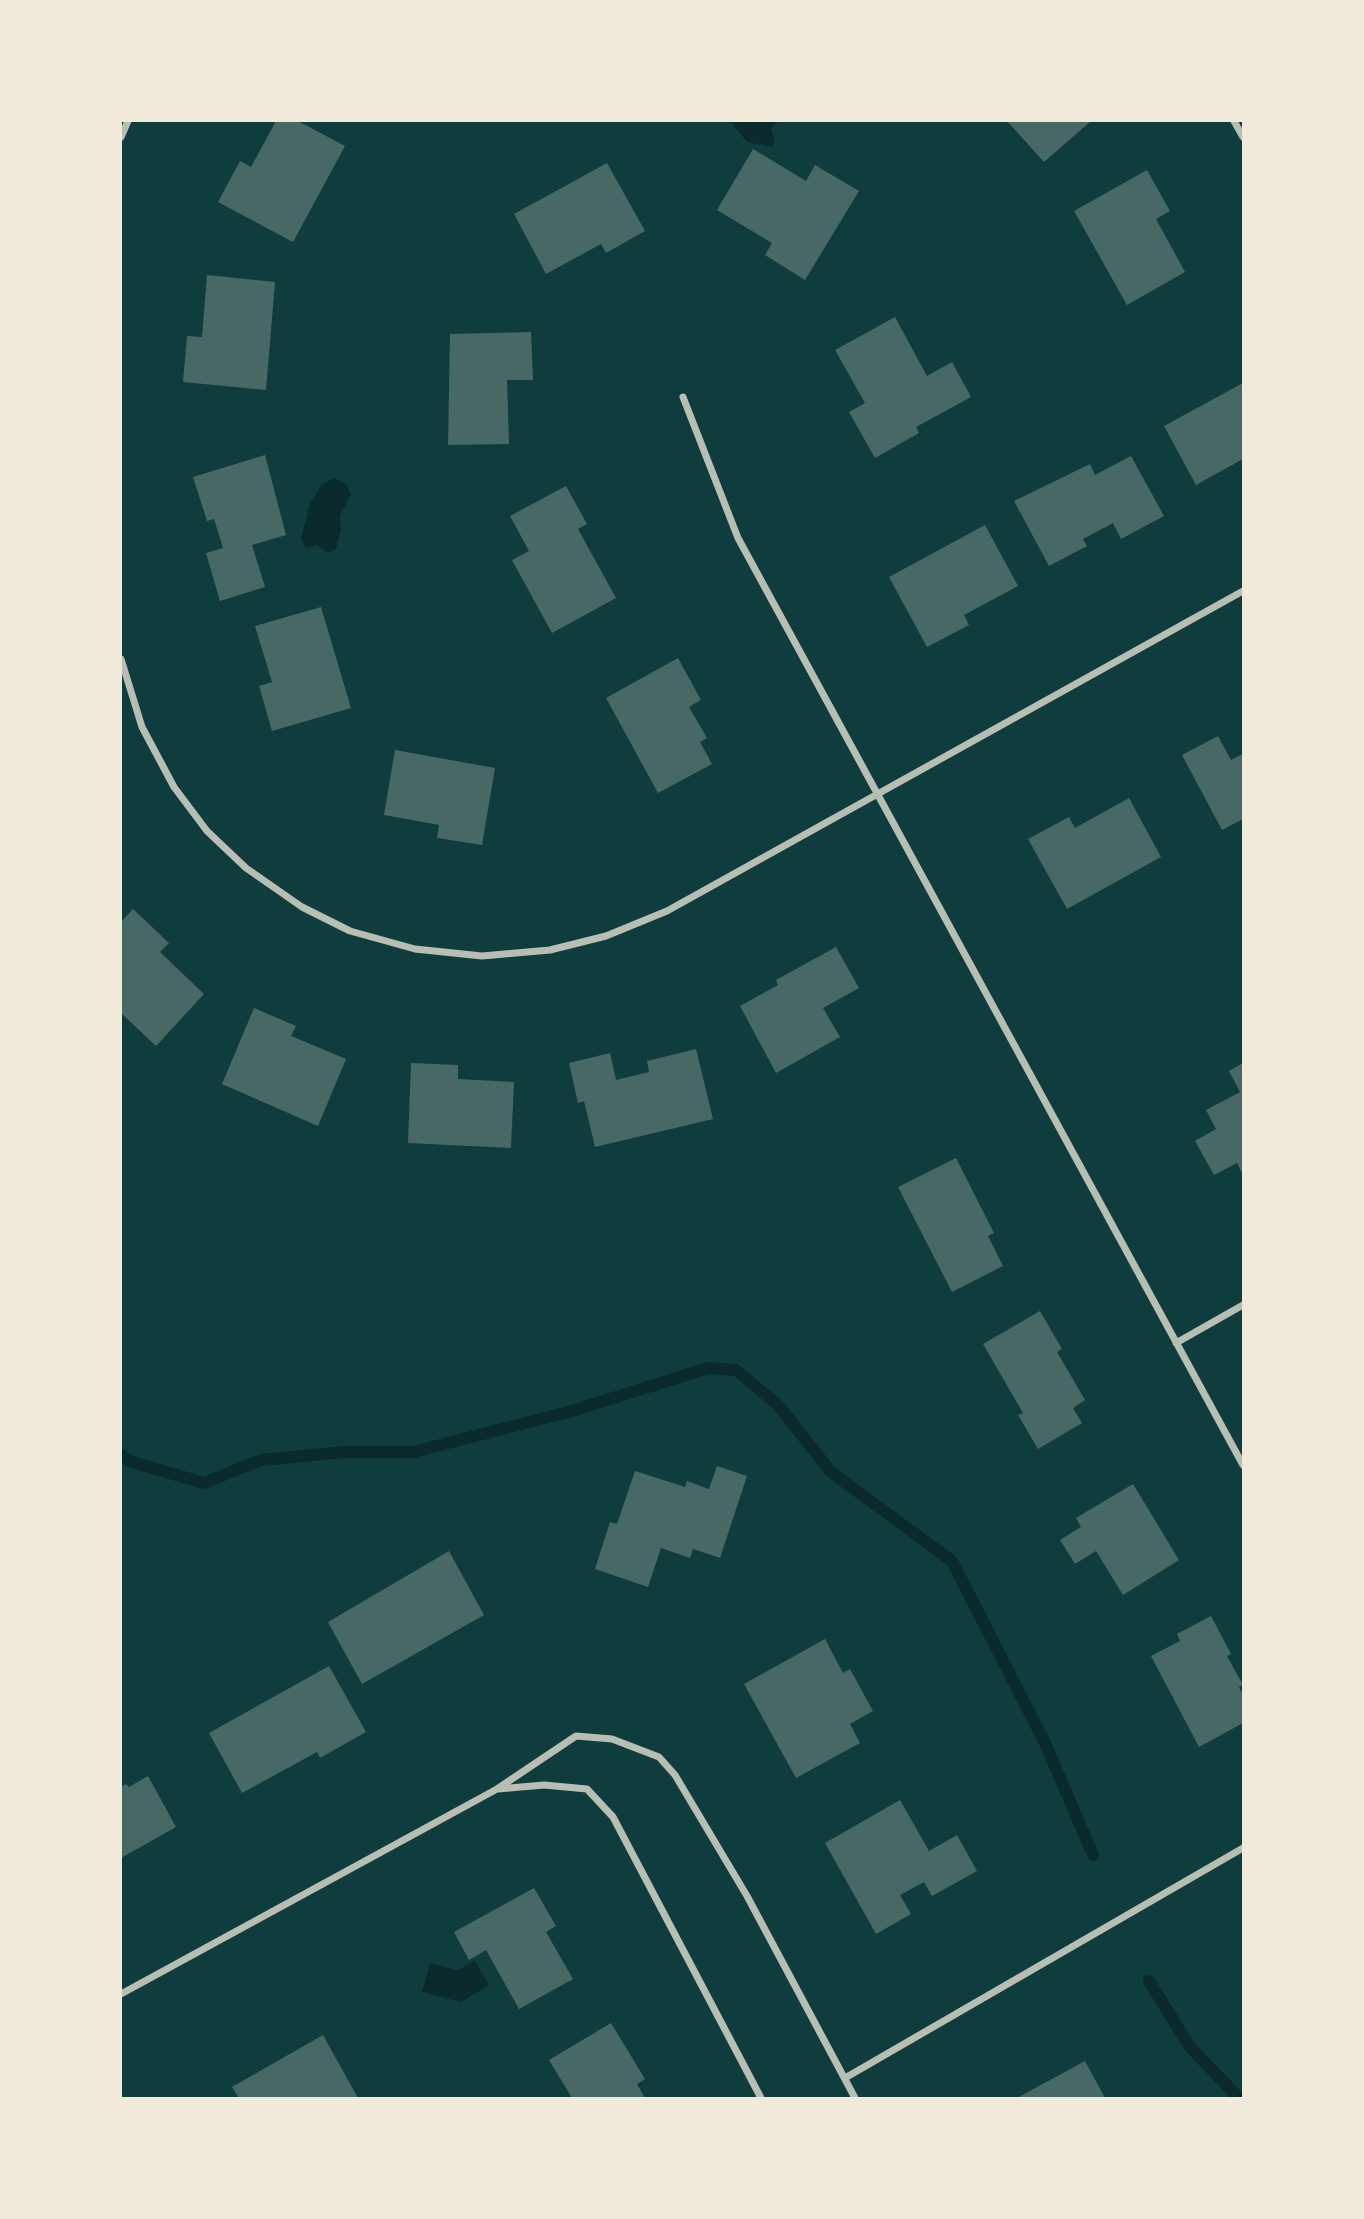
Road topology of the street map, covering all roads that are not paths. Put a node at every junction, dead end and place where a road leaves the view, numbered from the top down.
1 (128, 121) edge
2 (1234, 121) edge
3 (121, 137) edge
4 (1243, 137) edge
5 (683, 397) dead end
6 (1243, 592) edge
7 (121, 660) edge
8 (877, 796) junction
9 (1243, 1305) edge
10 (1176, 1343) junction
11 (1243, 1465) edge
12 (497, 1789) junction
13 (1243, 1848) edge
14 (121, 1994) edge
15 (845, 2078) junction
16 (761, 2098) edge
17 (855, 2098) edge

1 - 3 street
2 - 4 street
5 - 8 street
6 - 8 street
7 - 8 street
8 - 10 street
9 - 10 street
10 - 11 street
12 - 14 street
12 - 15 street
12 - 16 street
13 - 15 street
15 - 17 street

